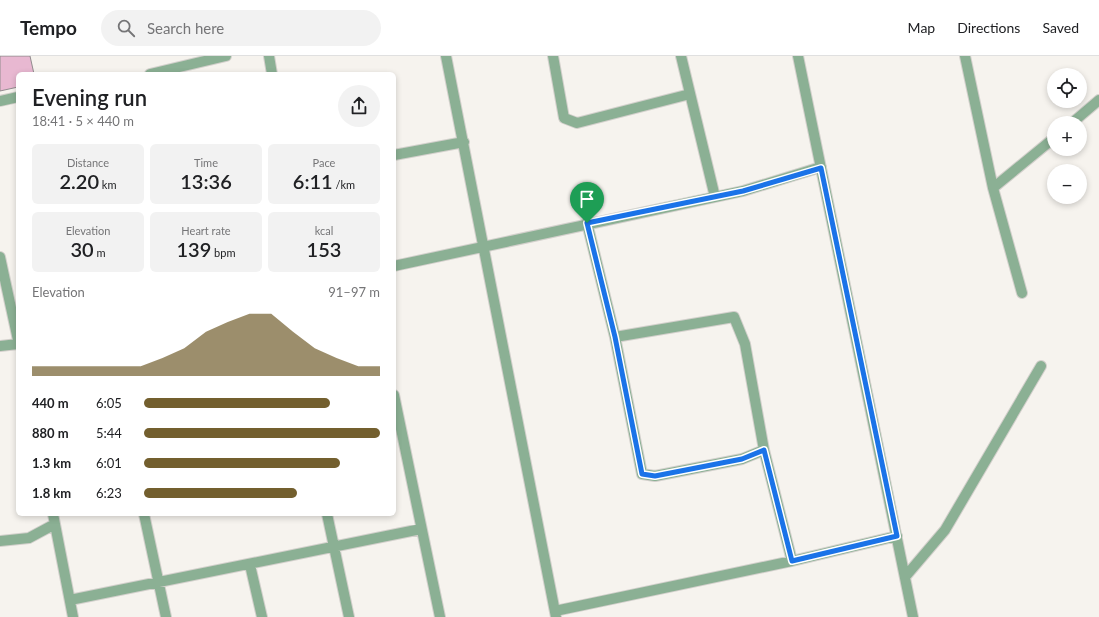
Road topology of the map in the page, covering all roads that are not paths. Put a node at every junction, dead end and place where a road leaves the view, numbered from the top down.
1 (226, 56) edge
2 (269, 56) edge
3 (446, 56) edge
4 (553, 56) edge
5 (681, 56) edge
6 (798, 56) edge
7 (965, 56) edge
8 (158, 72) edge
9 (272, 72) edge
10 (690, 94) junction
11 (16, 97) edge
12 (1099, 100) edge
13 (0, 101) edge
14 (1080, 116) edge
15 (464, 142) junction
16 (1047, 144) edge
17 (396, 155) edge
18 (821, 168) junction
19 (993, 188) junction
20 (715, 197) junction
21 (587, 223) junction
22 (482, 245) junction
23 (0, 257) edge
24 (396, 266) edge
25 (1022, 293) dead end
26 (16, 331) edge
27 (615, 337) junction
28 (16, 344) edge
29 (0, 346) edge
30 (1041, 366) dead end
31 (396, 405) edge
32 (764, 450) junction
33 (144, 516) edge
34 (327, 516) edge
35 (54, 519) edge
36 (421, 529) junction
37 (897, 536) junction
38 (0, 541) edge
39 (334, 547) junction
40 (792, 561) junction
41 (250, 565) junction
42 (905, 577) junction
43 (159, 583) junction
44 (70, 600) junction
45 (556, 614) edge
46 (73, 617) edge
47 (166, 617) edge
48 (262, 617) edge
49 (349, 617) edge
50 (440, 617) edge
51 (913, 617) edge

1 - 8 street
2 - 9 street
3 - 15 street
4 - 10 street
5 - 10 street
6 - 18 street
7 - 19 street
10 - 20 street
11 - 13 street
12 - 14 street
15 - 17 street
15 - 22 street
16 - 19 street
18 - 20 street
18 - 37 street
19 - 25 street
20 - 21 street
21 - 22 street
21 - 27 street
22 - 24 street
22 - 45 street
23 - 26 street
27 - 32 street
27 - 32 street
28 - 29 street
30 - 42 street
31 - 36 street
32 - 40 street
33 - 43 street
34 - 39 street
35 - 38 street
35 - 44 street
36 - 39 street
36 - 50 street
37 - 40 street
37 - 42 street
39 - 41 street
39 - 49 street
40 - 45 street
41 - 43 street
41 - 48 street
42 - 51 street
43 - 44 street
43 - 47 street
44 - 46 street

